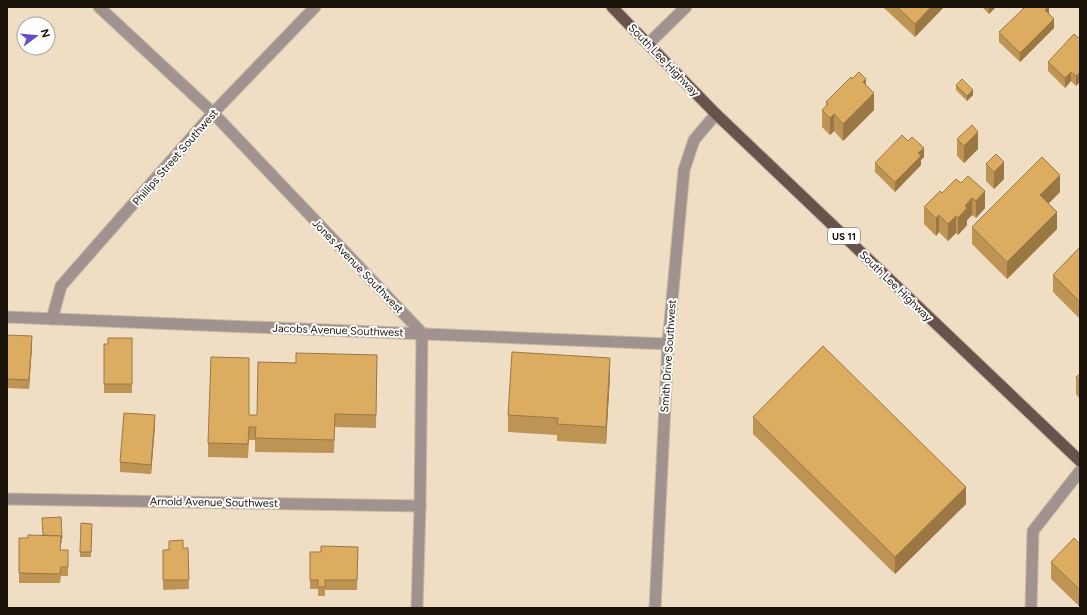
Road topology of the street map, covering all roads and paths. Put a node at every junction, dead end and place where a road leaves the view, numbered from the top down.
1 (99, 7) edge
2 (315, 7) edge
3 (612, 7) edge
4 (686, 7) edge
5 (648, 44) junction
6 (213, 113) junction
7 (716, 114) junction
8 (7, 317) edge
9 (52, 318) junction
10 (422, 333) junction
11 (668, 344) junction
12 (1080, 461) edge
13 (1080, 471) edge
14 (7, 499) edge
15 (420, 506) junction
16 (417, 608) edge
17 (654, 608) edge
18 (1031, 608) edge

1 - 6 street, Jones Avenue Southwest
2 - 6 street, Phillips Street Southwest
3 - 5 main road, South Lee Highway / US 11
4 - 5 street
5 - 7 main road, South Lee Highway / US 11
6 - 9 street, Phillips Street Southwest
6 - 10 street, Jones Avenue Southwest
7 - 11 street, Smith Drive Southwest
7 - 12 main road, South Lee Highway / US 11
8 - 9 street, Jacobs Avenue Southwest
9 - 10 street, Jacobs Avenue Southwest
10 - 11 street, Jacobs Avenue Southwest
10 - 15 street
11 - 17 street, Smith Drive Southwest
13 - 18 street
14 - 15 street, Arnold Avenue Southwest
15 - 16 street

